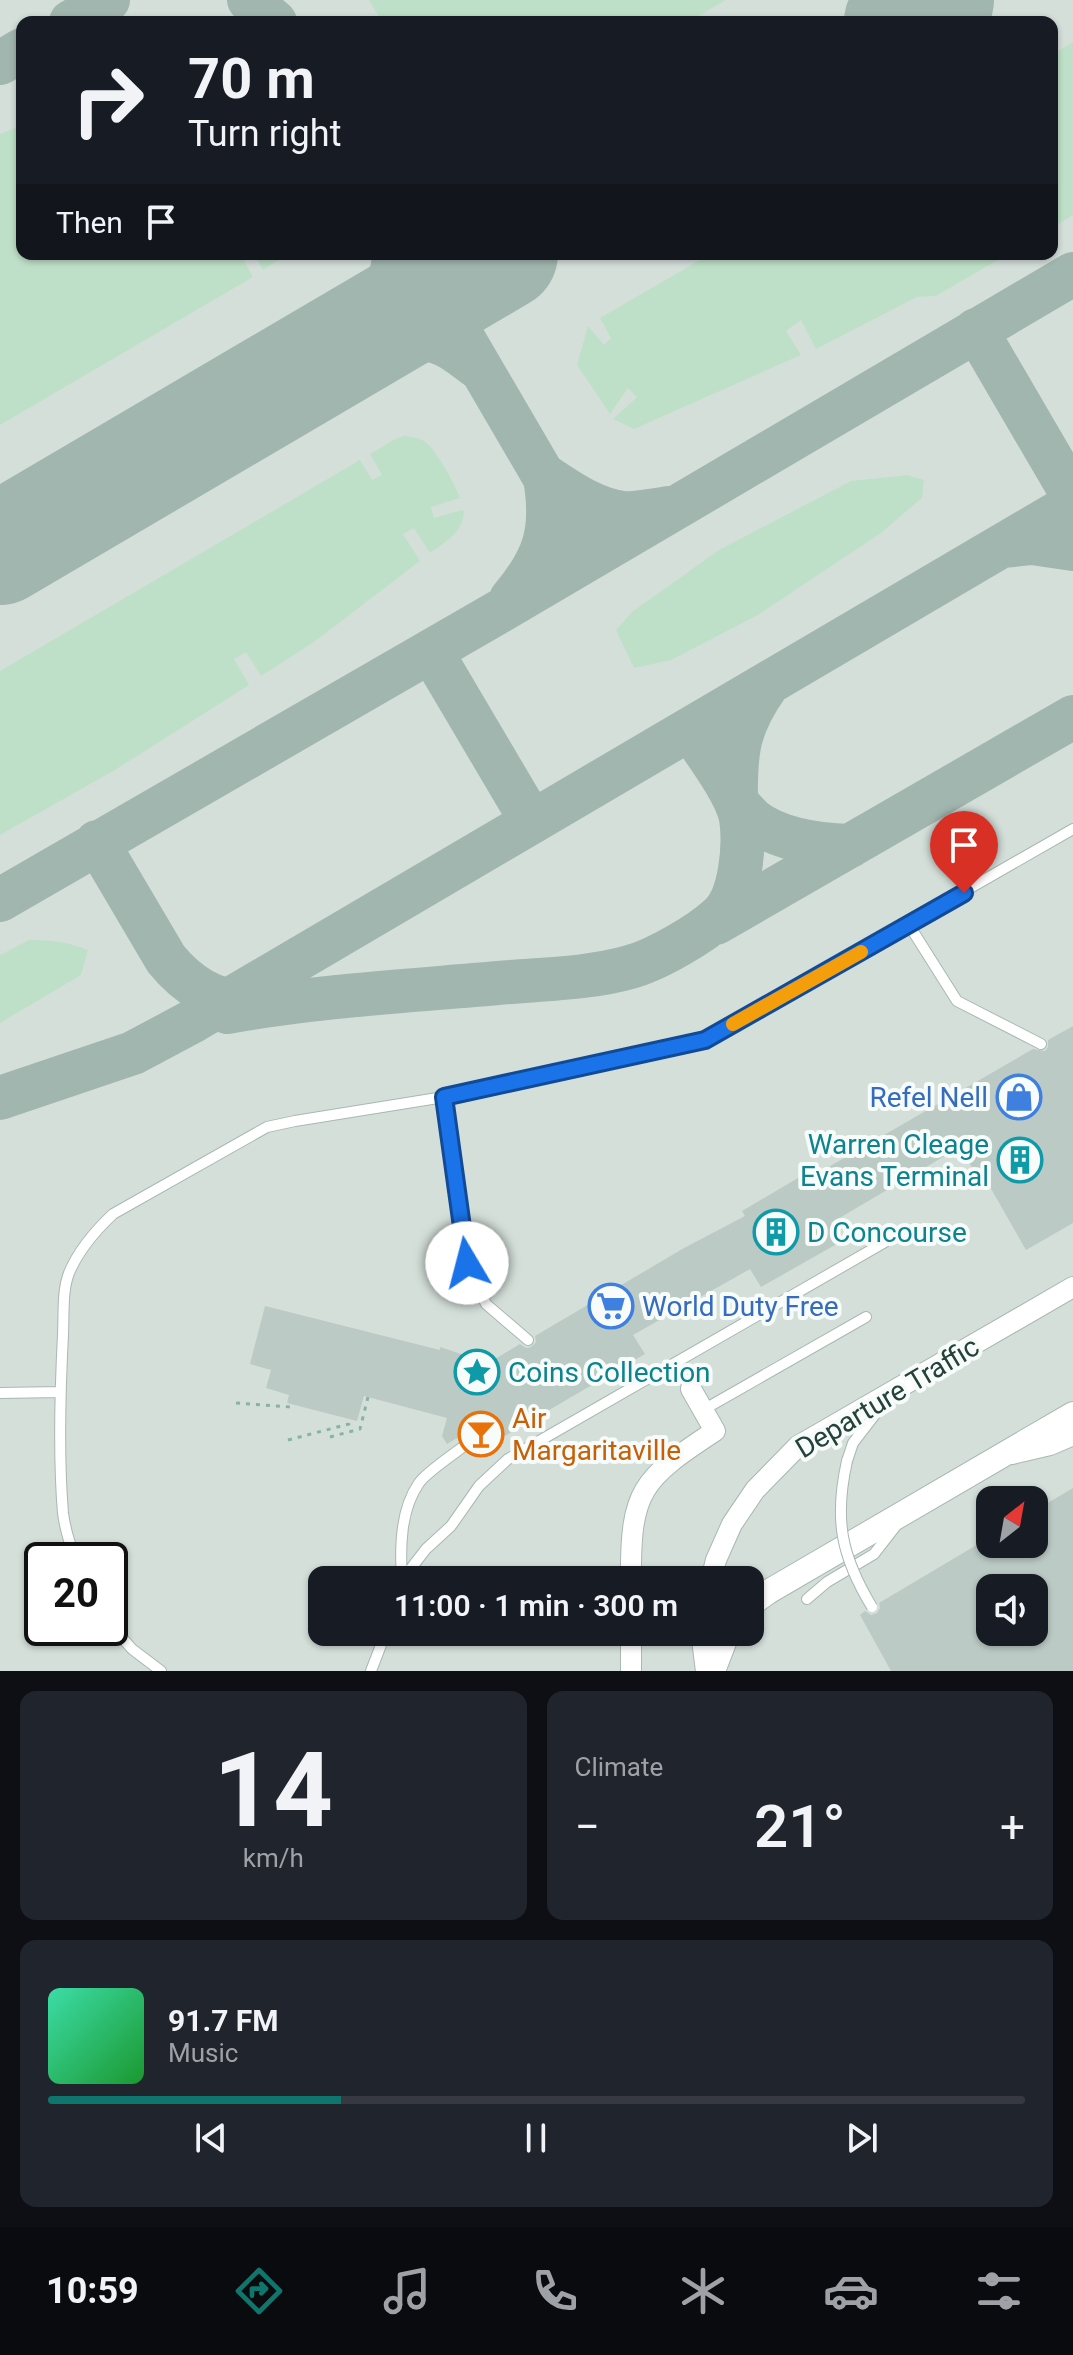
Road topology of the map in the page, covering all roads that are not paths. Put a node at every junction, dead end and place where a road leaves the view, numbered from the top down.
1 (1073, 829) edge
2 (909, 925) junction
3 (1041, 1044) dead end
4 (444, 1097) junction
5 (885, 1242) dead end
6 (1073, 1287) edge
7 (866, 1317) dead end
8 (528, 1340) dead end
9 (674, 1364) junction
10 (691, 1389) joint
11 (60, 1392) junction
12 (0, 1393) edge
13 (892, 1393) junction
14 (703, 1410) junction
15 (1073, 1414) edge
16 (1073, 1435) edge
17 (472, 1440) dead end
18 (1001, 1456) junction
19 (909, 1510) junction
20 (69, 1542) edge
21 (631, 1566) edge
22 (714, 1566) edge
23 (764, 1595) edge
24 (807, 1599) dead end
25 (872, 1607) dead end
26 (128, 1644) edge
27 (381, 1646) edge
28 (631, 1646) edge
29 (703, 1646) edge
30 (723, 1646) edge
31 (161, 1671) edge
32 (371, 1671) edge
33 (631, 1671) edge
34 (706, 1671) edge
35 (713, 1671) edge

1 - 2 lane
2 - 3 lane
2 - 4 lane
4 - 8 lane
4 - 11 lane
5 - 9 lane
6 - 13 street, Departure Traffic
7 - 14 lane
9 - 10 lane
9 - 17 lane
10 - 14 street
11 - 12 lane
11 - 20 lane
13 - 22 street, Departure Traffic
13 - 25 lane, bridge
14 - 21 street
15 - 18 street
16 - 18 street
18 - 19 street
19 - 23 street
19 - 24 lane
26 - 31 lane
27 - 32 lane
28 - 33 street
29 - 34 street
30 - 35 street

